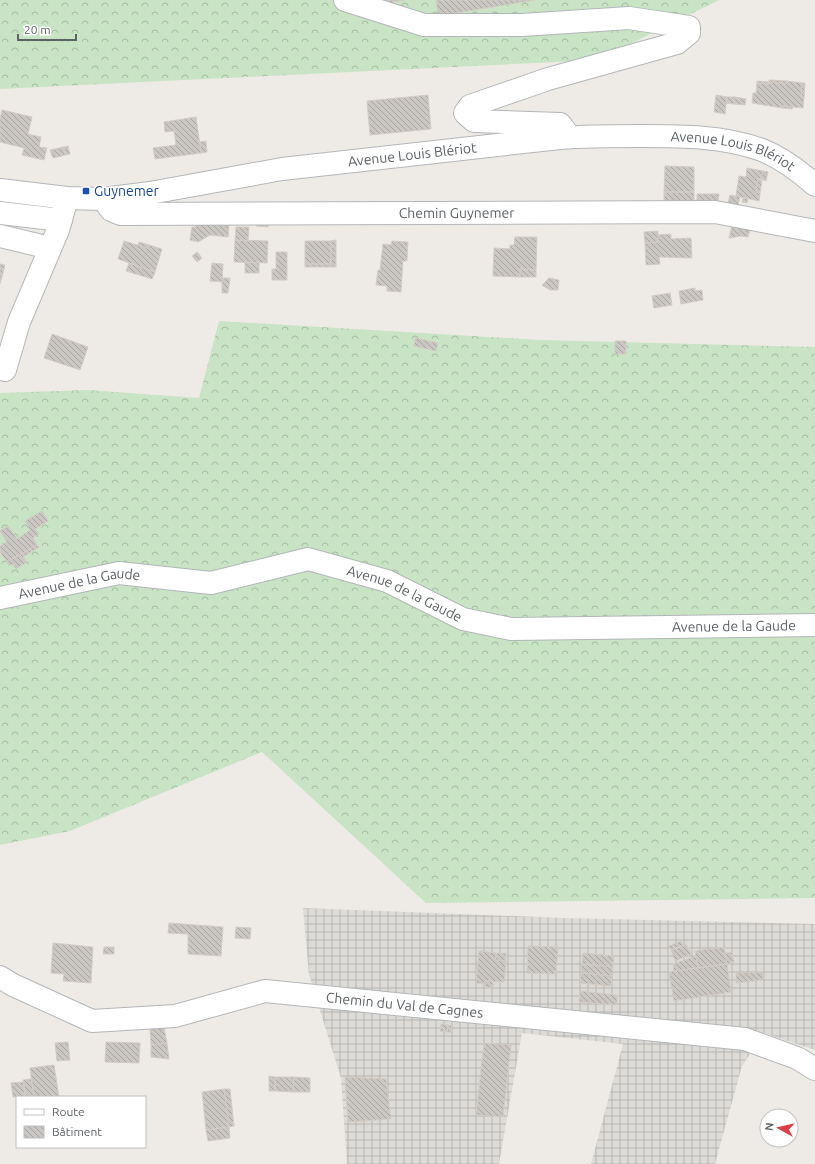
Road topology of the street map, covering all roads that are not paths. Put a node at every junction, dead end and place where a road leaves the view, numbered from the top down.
1 (345, 0) edge
2 (570, 137) junction
3 (815, 185) edge
4 (0, 190) edge
5 (67, 198) junction
6 (103, 199) junction
7 (0, 213) edge
8 (61, 220) junction
9 (815, 231) edge
10 (0, 236) edge
11 (50, 248) junction
12 (5, 370) dead end
13 (0, 598) edge
14 (815, 625) edge
15 (0, 977) edge
16 (815, 1070) edge

1 - 2 street
2 - 3 street, Avenue Louis Blériot
2 - 6 street, Avenue Louis Blériot
4 - 5 street, Avenue Louis Blériot
5 - 6 street, Avenue Louis Blériot
5 - 8 street
6 - 9 street, Chemin Guynemer
7 - 8 street
8 - 11 street
10 - 11 street
11 - 12 street
13 - 14 street, Avenue de la Gaude
15 - 16 street, Chemin du Val de Cagnes

